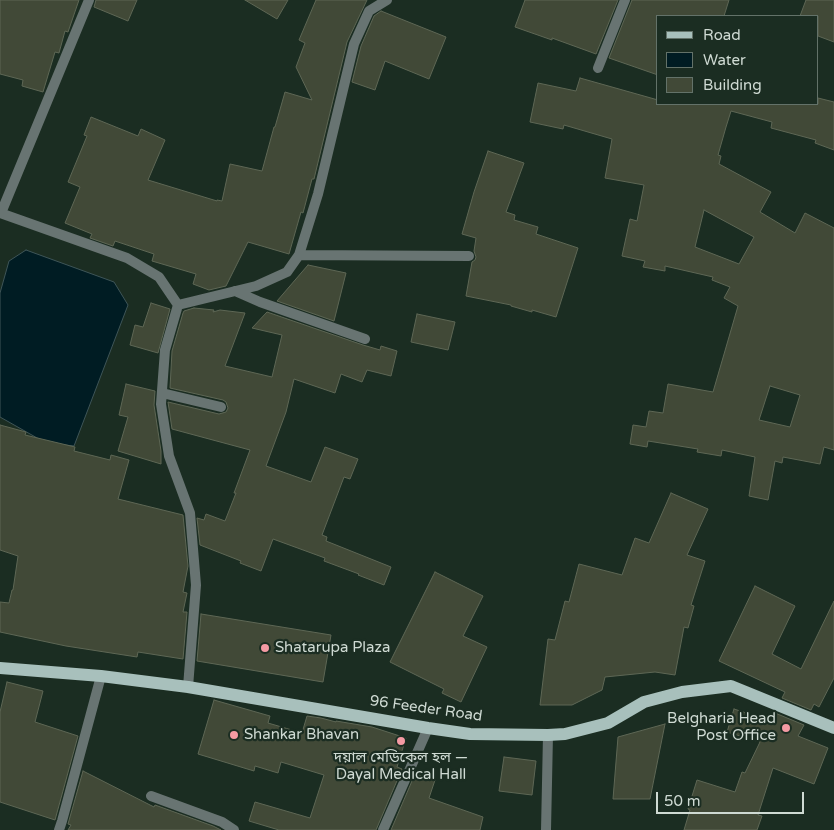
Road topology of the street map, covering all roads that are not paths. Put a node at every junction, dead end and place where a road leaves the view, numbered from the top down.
1 (88, 0) edge
2 (387, 0) edge
3 (625, 0) edge
4 (598, 68) dead end
5 (0, 213) edge
6 (299, 254) junction
7 (469, 256) dead end
8 (236, 291) junction
9 (178, 306) junction
10 (365, 339) dead end
11 (162, 393) junction
12 (221, 407) dead end
13 (0, 668) edge
14 (101, 676) junction
15 (188, 688) junction
16 (428, 728) junction
17 (834, 728) edge
18 (548, 735) junction
19 (151, 796) dead end
20 (59, 830) edge
21 (233, 830) edge
22 (383, 830) edge
23 (546, 830) edge

1 - 5 street
2 - 6 street
3 - 4 street
5 - 9 street
6 - 7 street
6 - 8 street
8 - 9 street
8 - 10 street
9 - 11 street
11 - 12 street
11 - 15 street
13 - 14 main road, 96 Feeder Road
14 - 15 main road, 96 Feeder Road
14 - 20 street
15 - 16 main road, 96 Feeder Road
16 - 18 main road, 96 Feeder Road
16 - 22 street
17 - 18 main road, 96 Feeder Road
18 - 23 street
19 - 21 street

